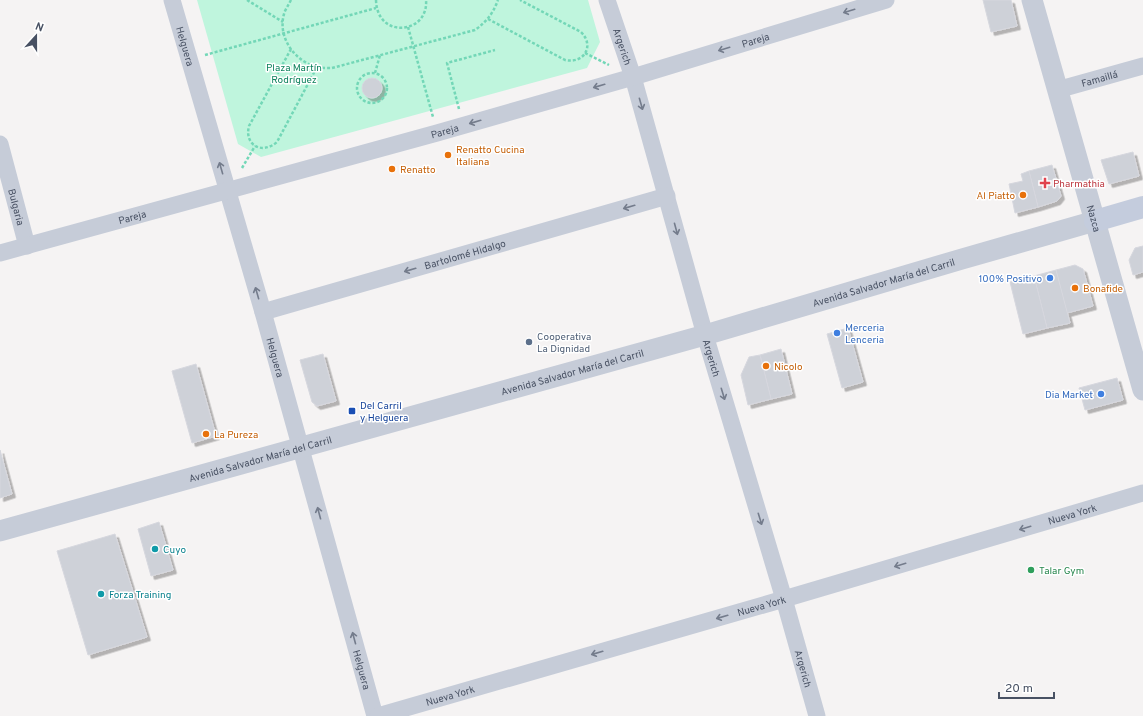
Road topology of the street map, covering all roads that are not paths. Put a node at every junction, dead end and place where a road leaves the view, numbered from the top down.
1 (172, 0) edge
2 (608, 0) edge
3 (886, 0) edge
4 (1032, 0) edge
5 (1143, 66) edge
6 (633, 77) junction
7 (1057, 90) junction
8 (0, 144) edge
9 (228, 191) junction
10 (667, 196) junction
11 (1143, 208) edge
12 (1095, 221) junction
13 (27, 246) junction
14 (0, 253) edge
15 (263, 312) junction
16 (705, 335) junction
17 (1143, 390) edge
18 (301, 446) junction
19 (1143, 493) edge
20 (0, 531) edge
21 (784, 600) junction
22 (375, 716) edge
23 (378, 716) edge
24 (817, 716) edge

9 -> 1 street, Helguera
2 - 6 street, Argerich
3 -> 6 street, Pareja
4 - 7 street, Nazca
5 - 7 street, Famaillá
6 -> 9 street, Pareja
6 -> 10 street, Argerich
7 - 12 street, Nazca
8 - 13 street, Bulgaria
9 - 13 street, Pareja
15 -> 9 street, Helguera
10 -> 15 street, Bartolomé Hidalgo
10 -> 16 street, Argerich
11 - 12 main road, Avenida Salvador María del Carril
12 - 16 street, Avenida Salvador María del Carril
12 - 17 street, Nazca
13 - 14 street, Pareja
15 - 18 street, Helguera
16 - 18 street, Avenida Salvador María del Carril
16 -> 21 street, Argerich
18 - 20 street, Avenida Salvador María del Carril
22 -> 18 street, Helguera
19 -> 21 street, Nueva York
21 -> 23 street, Nueva York
21 - 24 street, Argerich

